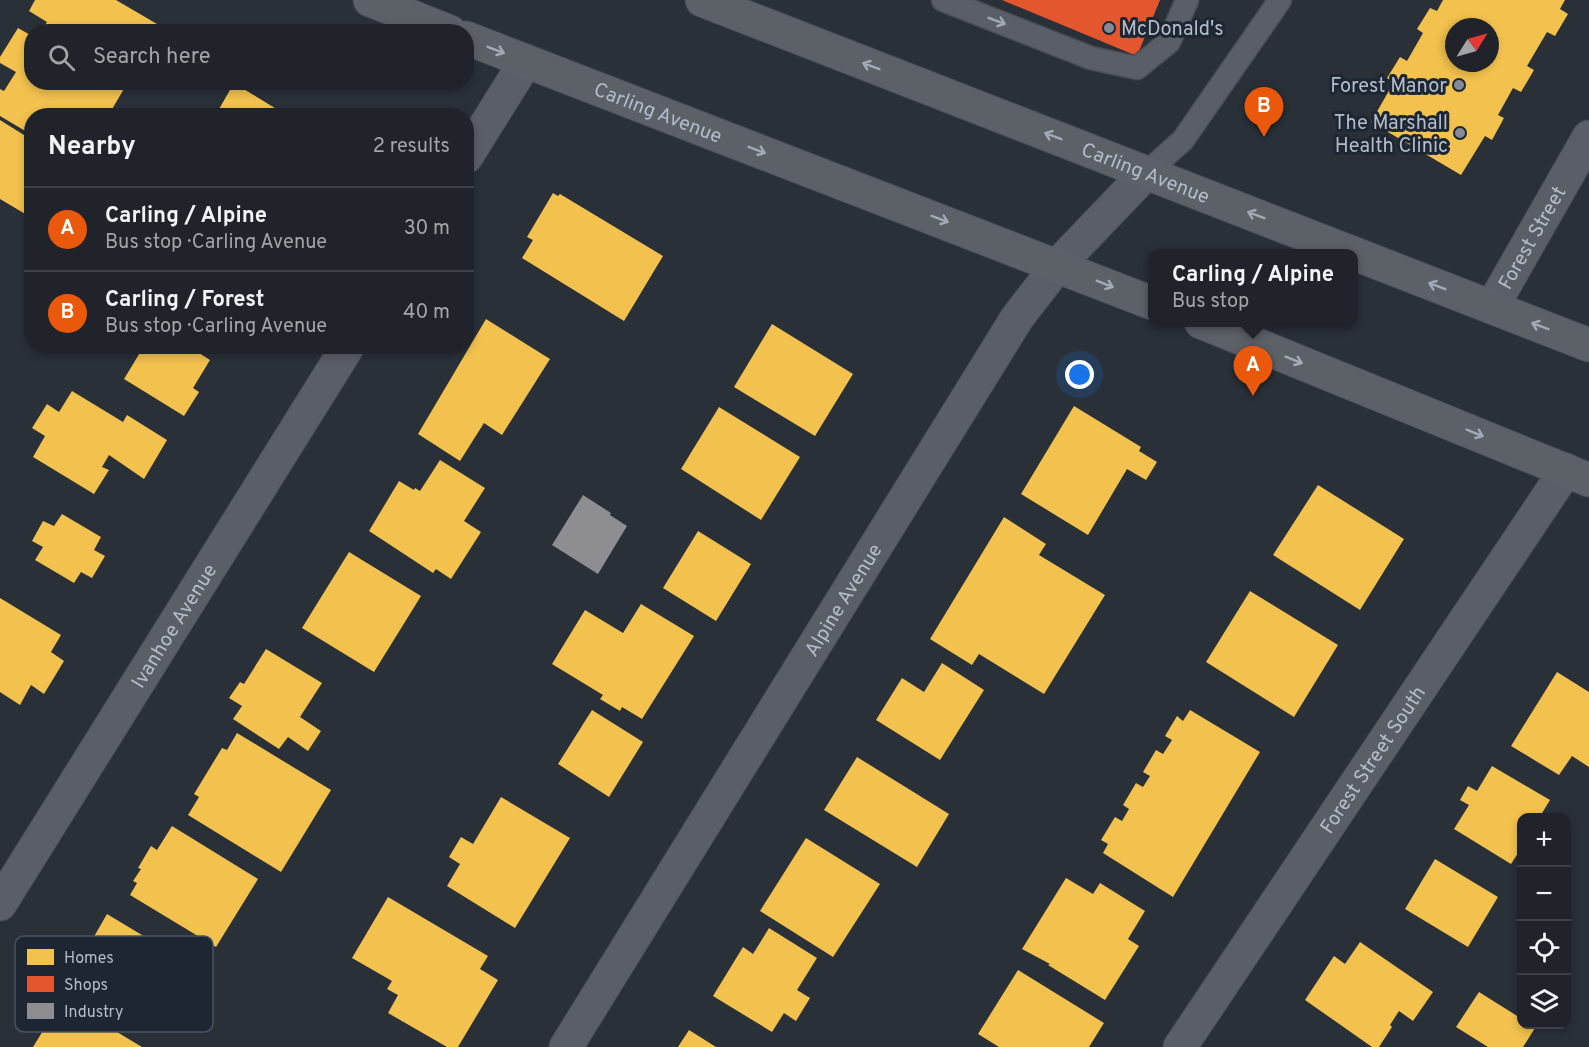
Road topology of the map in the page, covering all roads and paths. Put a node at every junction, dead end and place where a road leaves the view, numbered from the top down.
1 (370, 0) edge
2 (702, 0) edge
3 (943, 0) edge
4 (1187, 0) edge
5 (1281, 0) edge
6 (430, 24) edge
7 (474, 41) edge
8 (526, 61) junction
9 (1589, 137) edge
10 (474, 144) edge
11 (1146, 173) junction
12 (1342, 249) edge
13 (1358, 255) edge
14 (1058, 265) junction
15 (1148, 301) edge
16 (1492, 307) junction
17 (1213, 327) edge
18 (1589, 345) edge
19 (343, 354) edge
20 (1577, 475) edge
21 (0, 904) edge
22 (566, 1047) edge
23 (1180, 1047) edge

1 - 6 main road
11 -> 2 main road, Carling Avenue
3 -> 4 lane
5 - 11 lane
7 -> 8 main road, Carling Avenue
8 - 10 street
8 -> 14 main road, Carling Avenue
9 - 16 street, Forest Street
12 -> 11 main road, Carling Avenue
11 - 14 street, Alpine Avenue
16 -> 13 main road, Carling Avenue
14 -> 15 main road, Carling Avenue
14 - 22 street, Alpine Avenue
18 -> 16 main road, Carling Avenue
17 -> 20 main road
19 - 21 street, Ivanhoe Avenue
20 - 23 street, Forest Street South

